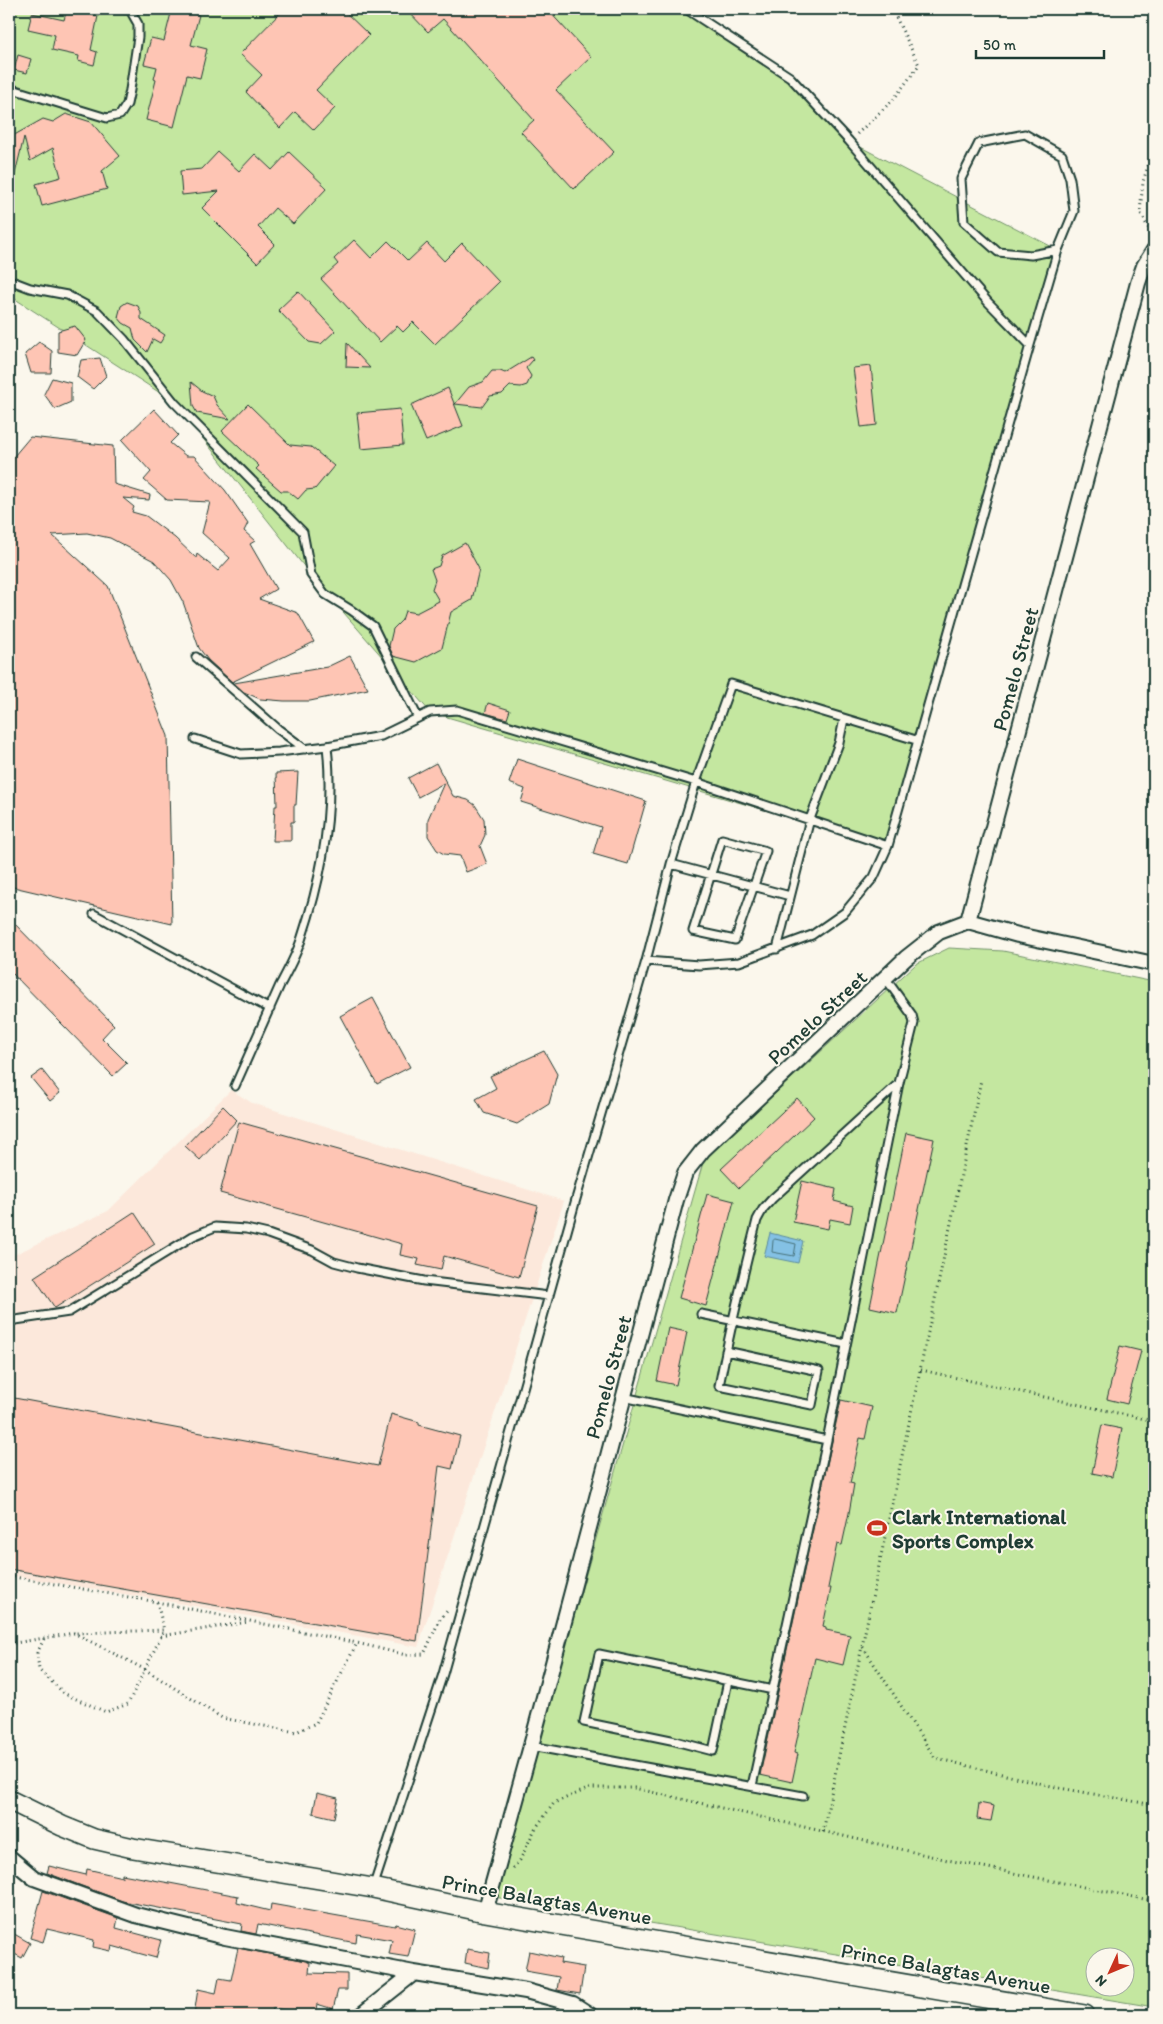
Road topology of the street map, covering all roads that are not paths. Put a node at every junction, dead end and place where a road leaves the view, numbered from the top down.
1 (125, 9) edge
2 (686, 9) edge
3 (9, 90) edge
4 (1058, 250) junction
5 (1154, 250) edge
6 (9, 280) edge
7 (1030, 345) junction
8 (196, 657) dead end
9 (418, 718) junction
10 (844, 719) junction
11 (195, 738) dead end
12 (916, 740) junction
13 (327, 746) junction
14 (304, 749) junction
15 (696, 782) junction
16 (810, 819) junction
17 (888, 846) junction
18 (671, 864) junction
19 (712, 875) junction
20 (755, 887) junction
21 (790, 896) junction
22 (94, 914) dead end
23 (968, 922) junction
24 (777, 949) junction
25 (646, 961) junction
26 (1154, 964) edge
27 (886, 979) junction
28 (270, 1009) junction
29 (899, 1083) junction
30 (235, 1086) dead end
31 (549, 1296) junction
32 (701, 1314) dead end
33 (732, 1320) junction
34 (9, 1321) edge
35 (846, 1344) junction
36 (726, 1351) junction
37 (623, 1397) junction
38 (827, 1440) junction
39 (728, 1681) junction
40 (773, 1690) junction
41 (531, 1746) junction
42 (752, 1786) junction
43 (803, 1796) dead end
44 (9, 1800) edge
45 (9, 1857) edge
46 (373, 1888) junction
47 (485, 1912) junction
48 (414, 1973) junction
49 (361, 2015) edge
50 (590, 2015) edge
51 (1085, 2015) edge

1 - 3 lane
2 - 7 lane
4 - 4 lane
4 - 7 lane
5 - 23 street, Pomelo Street
6 - 9 lane
7 - 12 lane
8 - 14 lane
9 - 13 lane
9 - 15 lane
10 - 12 lane
10 - 15 lane
10 - 16 lane
11 - 14 lane
12 - 17 lane
13 - 14 lane
13 - 28 lane
15 - 16 lane
15 - 18 lane
16 - 17 lane
16 - 21 lane
17 - 24 lane
18 - 19 lane
18 - 25 lane
19 - 20 lane
19 - 20 lane
19 - 20 lane
20 - 21 lane
21 - 24 lane
22 - 28 lane
23 - 26 street
23 - 27 street, Pomelo Street
24 - 25 lane
25 - 31 lane
27 - 29 lane
27 - 37 street, Pomelo Street
28 - 30 lane
29 - 33 lane
29 - 35 lane
31 - 34 lane
31 - 46 lane
32 - 33 lane
33 - 35 lane
33 - 36 lane
35 - 38 lane
36 - 36 lane
37 - 38 lane
37 - 41 street, Pomelo Street
38 - 40 lane
39 - 39 lane
39 - 40 lane
40 - 42 lane
41 - 42 lane
41 - 47 street, Pomelo Street
42 - 43 lane
44 - 46 main road, Prince Balagtas Avenue
45 - 48 street
46 - 47 main road, Prince Balagtas Avenue
47 - 51 main road, Prince Balagtas Avenue
48 - 49 street
48 - 50 street

